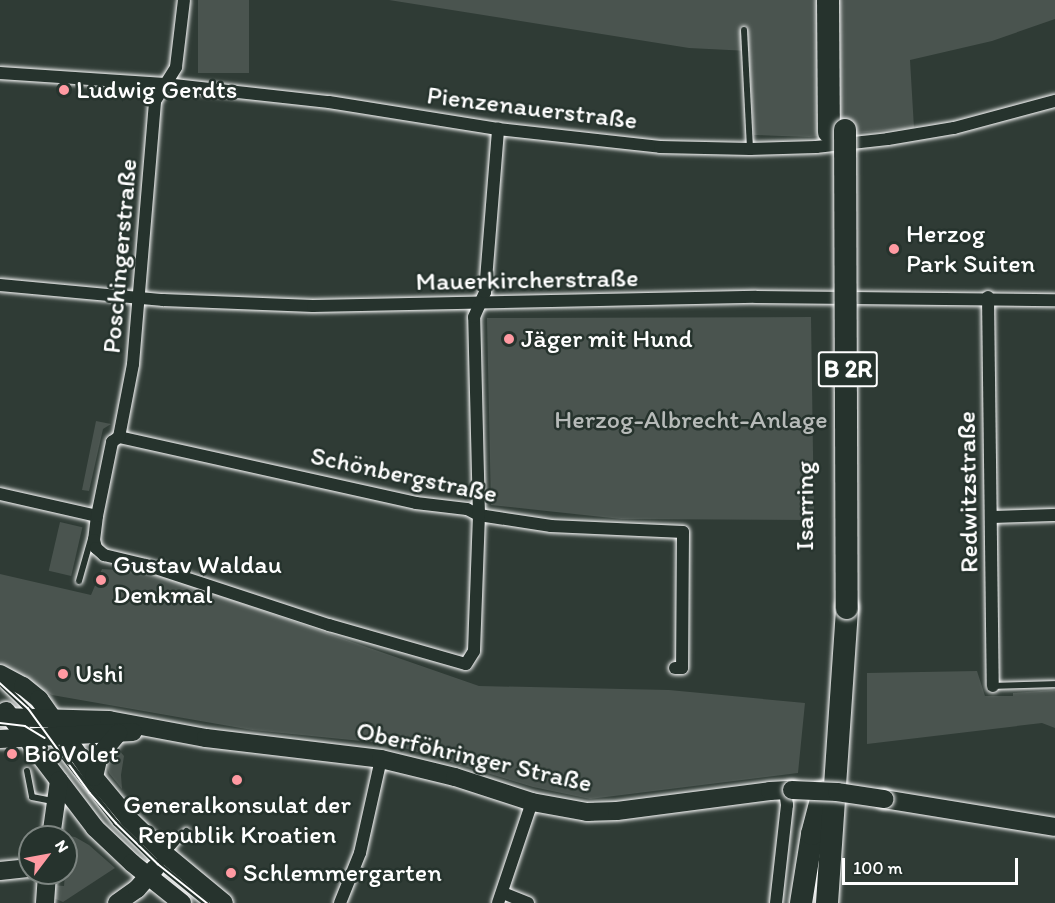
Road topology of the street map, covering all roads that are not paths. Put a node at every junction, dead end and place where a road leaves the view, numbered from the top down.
1 (183, 0) edge
2 (828, 0) edge
3 (843, 0) edge
4 (744, 30) dead end
5 (0, 73) edge
6 (165, 84) junction
7 (1055, 101) edge
8 (498, 129) junction
9 (837, 131) junction
10 (750, 149) junction
11 (0, 285) edge
12 (988, 297) junction
13 (139, 298) junction
14 (1055, 300) edge
15 (478, 305) junction
16 (119, 437) junction
17 (0, 494) edge
18 (479, 515) junction
19 (1055, 515) edge
20 (97, 516) junction
21 (991, 517) junction
22 (93, 533) junction
23 (79, 581) dead end
24 (840, 608) junction
25 (675, 668) dead end
26 (0, 674) edge
27 (0, 683) edge
28 (1055, 684) edge
29 (993, 686) joint
30 (4, 713) edge
31 (168, 731) junction
32 (118, 733) junction
33 (45, 738) junction
34 (0, 739) edge
35 (381, 759) junction
36 (27, 771) dead end
37 (838, 772) junction
38 (94, 777) junction
39 (59, 781) junction
40 (789, 790) junction
41 (823, 792) junction
42 (56, 802) junction
43 (532, 802) junction
44 (53, 825) edge
45 (1055, 827) edge
46 (186, 831) dead end
47 (157, 865) junction
48 (18, 869) edge
49 (0, 871) edge
50 (46, 885) edge
51 (501, 898) edge
52 (45, 903) edge
53 (117, 903) edge
54 (182, 903) edge
55 (206, 903) edge
56 (224, 903) edge
57 (340, 903) edge
58 (528, 903) edge
59 (776, 903) edge
60 (801, 903) edge
61 (813, 903) edge
62 (827, 903) edge
63 (841, 903) edge

1 - 6 street, Poschingerstraße
2 - 9 highway, Isarring / B 2R
3 - 9 highway, Isarring / B 2R
4 - 10 lane
5 - 6 street, Pienzenauerstraße
6 - 8 street, Pienzenauerstraße
6 - 13 street, Poschingerstraße
7 - 10 street, Pienzenauerstraße
8 - 10 street, Pienzenauerstraße
8 - 15 street
9 - 24 highway, Isarring / B 2R
11 - 13 street, Mauerkircherstraße
12 - 14 street, Mauerkircherstraße
12 - 15 street, Mauerkircherstraße
12 - 21 street, Redwitzstraße
13 - 15 street, Mauerkircherstraße
13 - 16 street, Poschingerstraße
15 - 18 street
16 - 18 street, Schönbergstraße
16 - 20 street, Poschingerstraße
17 - 20 street
18 - 22 street
18 - 25 street, Schönbergstraße
19 - 21 street
20 - 22 street, Poschingerstraße
21 - 29 street, Redwitzstraße
22 - 23 lane
24 - 37 highway, Isarring / B 2R
24 - 41 highway, Isarring / B 2R
26 - 33 main road
27 - 33 lane
28 - 29 lane
30 - 33 main road
31 - 32 main road, Oberföhringer Straße
31 - 33 main road, Oberföhringer Straße
31 - 35 main road, Oberföhringer Straße
32 - 33 main road, Oberföhringer Straße
32 - 38 main road
33 - 34 main road
33 - 38 main road
33 - 39 main road
33 - 47 lane
35 - 43 main road, Oberföhringer Straße
35 - 57 street
36 - 42 lane
37 - 62 highway, Isarring / B 2R
37 - 63 highway
38 - 47 main road
39 - 42 main road
39 - 47 main road
40 - 43 main road, Oberföhringer Straße
40 - 45 main road, Oberföhringer Straße, bridge
40 - 59 street
41 - 60 highway
41 - 61 highway, Isarring / B 2R
42 - 44 main road
43 - 51 street
46 - 47 lane
47 - 53 main road
47 - 54 main road
47 - 55 lane
47 - 56 main road
48 - 49 main road
50 - 52 main road
51 - 58 street

